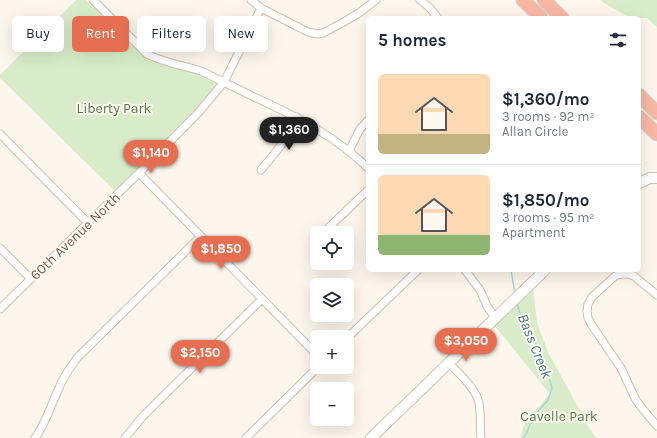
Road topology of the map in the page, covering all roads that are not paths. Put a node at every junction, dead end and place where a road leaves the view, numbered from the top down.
1 (93, 0) edge
2 (251, 0) edge
3 (376, 0) edge
4 (420, 0) edge
5 (523, 0) edge
6 (544, 0) edge
7 (261, 8) junction
8 (436, 16) edge
9 (539, 16) edge
10 (560, 16) edge
11 (224, 82) junction
12 (641, 97) edge
13 (657, 113) edge
14 (297, 117) junction
15 (641, 119) edge
16 (366, 122) edge
17 (0, 134) edge
18 (657, 134) edge
19 (349, 151) junction
20 (366, 166) edge
21 (261, 170) dead end
22 (139, 173) junction
23 (657, 178) edge
24 (641, 182) edge
25 (366, 192) edge
26 (88, 223) junction
27 (330, 226) edge
28 (201, 236) junction
29 (0, 248) edge
30 (416, 272) edge
31 (466, 272) edge
32 (543, 272) edge
33 (31, 279) junction
34 (657, 295) edge
35 (262, 299) junction
36 (0, 309) edge
37 (495, 318) junction
38 (354, 331) edge
39 (310, 348) edge
40 (449, 363) junction
41 (311, 374) edge
42 (657, 426) edge
43 (35, 438) edge
44 (125, 438) edge
45 (246, 438) edge
46 (371, 438) edge
47 (480, 438) edge

1 - 11 street
2 - 7 street
3 - 7 street
4 - 8 street
5 - 9 highway
6 - 10 highway
7 - 11 street, 60th Avenue North
11 - 14 street
11 - 22 street, 60th Avenue North
12 - 13 highway
14 - 19 street
14 - 21 street
15 - 18 highway
16 - 19 street
17 - 26 street
19 - 20 street
22 - 26 street, 60th Avenue North
22 - 28 street
23 - 24 street
25 - 27 street
26 - 33 street, 60th Avenue North
28 - 35 street
28 - 43 street
29 - 33 street
30 - 38 street
31 - 37 street
32 - 37 street
33 - 36 street, 60th Avenue North
34 - 42 street
35 - 39 street
35 - 44 street
37 - 40 street
40 - 46 street
40 - 47 street
41 - 45 street

